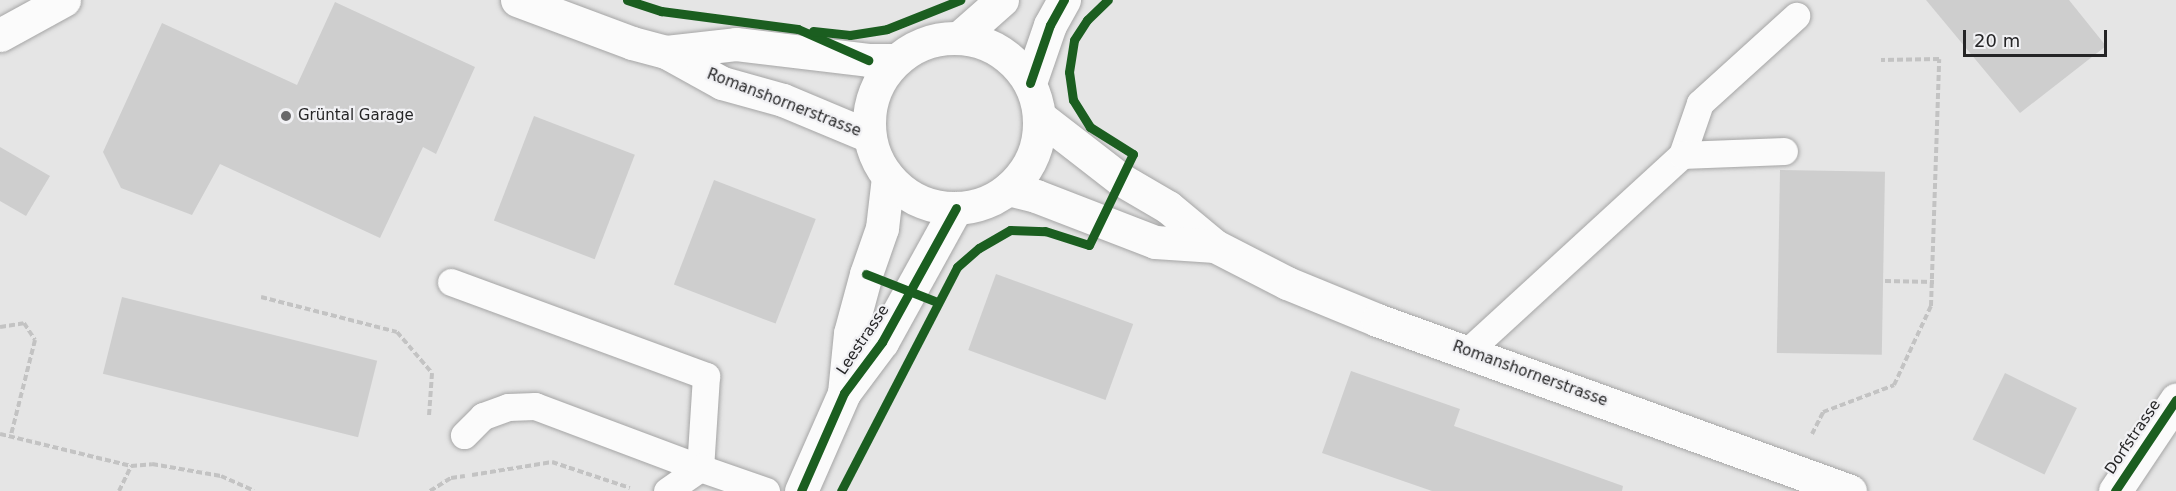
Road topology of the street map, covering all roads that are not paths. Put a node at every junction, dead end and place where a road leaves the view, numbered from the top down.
1 (64, 0) edge
2 (518, 0) edge
3 (1002, 0) edge
4 (1064, 0) edge
5 (1796, 16) dead end
6 (0, 34) edge
7 (960, 37) junction
8 (666, 52) junction
9 (895, 60) junction
10 (1030, 83) junction
11 (1040, 117) junction
12 (869, 136) junction
13 (1784, 151) dead end
14 (1682, 155) junction
15 (888, 177) junction
16 (1008, 189) junction
17 (957, 208) junction
18 (1215, 246) junction
19 (451, 282) dead end
20 (1467, 351) junction
21 (844, 393) junction
22 (2176, 400) edge
23 (464, 435) dead end
24 (700, 468) junction
25 (667, 491) edge
26 (766, 491) edge
27 (801, 491) edge
28 (1850, 491) edge
29 (2115, 491) edge

1 - 6 main road
2 - 8 main road, Romanshornerstrasse
3 - 7 main road
4 - 10 main road
5 - 14 lane
7 - 9 main road
7 - 10 main road
8 - 9 main road, Romanshornerstrasse
8 - 12 main road, Romanshornerstrasse
9 - 12 main road
10 - 11 main road
11 - 16 main road
11 - 18 main road, Romanshornerstrasse
12 - 15 main road
13 - 14 lane
14 - 20 lane
15 - 17 main road
15 - 21 main road, Leestrasse
16 - 17 main road
16 - 18 main road, Romanshornerstrasse
17 - 21 main road, Leestrasse
18 - 20 main road, Romanshornerstrasse
19 - 24 lane
20 - 28 main road, Romanshornerstrasse
21 - 27 main road, Leestrasse
22 - 29 main road, Dorfstrasse
23 - 24 lane
24 - 25 lane
24 - 26 lane

